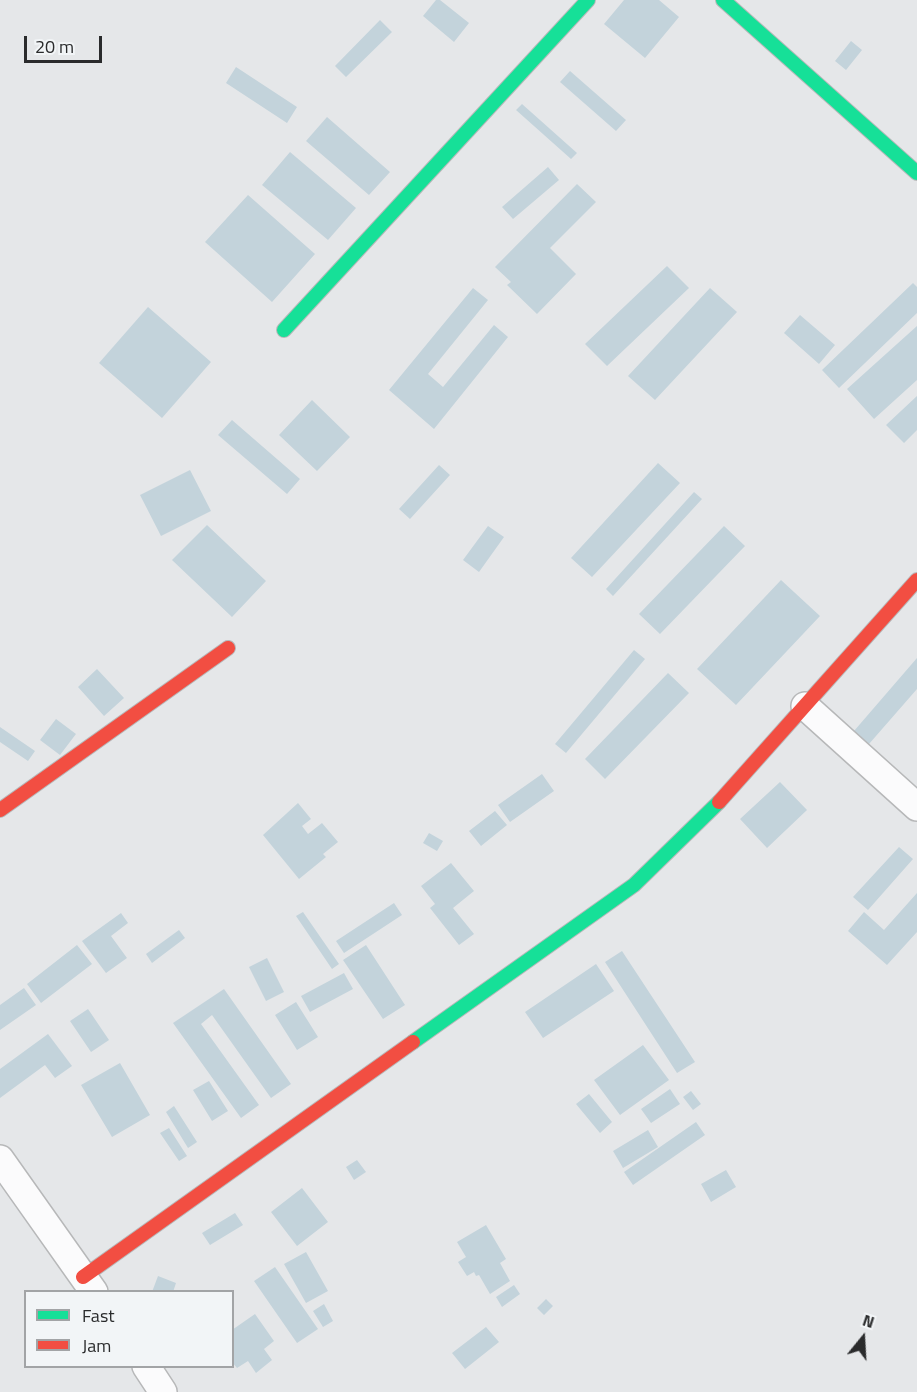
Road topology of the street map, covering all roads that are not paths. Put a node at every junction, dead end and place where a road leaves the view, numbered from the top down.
1 (588, 0) edge
2 (723, 0) edge
3 (917, 173) edge
4 (284, 330) dead end
5 (917, 580) edge
6 (228, 648) dead end
7 (805, 706) junction
8 (917, 807) edge
9 (0, 810) edge
10 (0, 1159) edge
11 (88, 1284) edge
12 (147, 1368) edge
13 (164, 1392) edge

1 - 4 street
2 - 3 street
5 - 7 street
6 - 9 street
7 - 8 street
7 - 11 street
10 - 11 street
12 - 13 street

